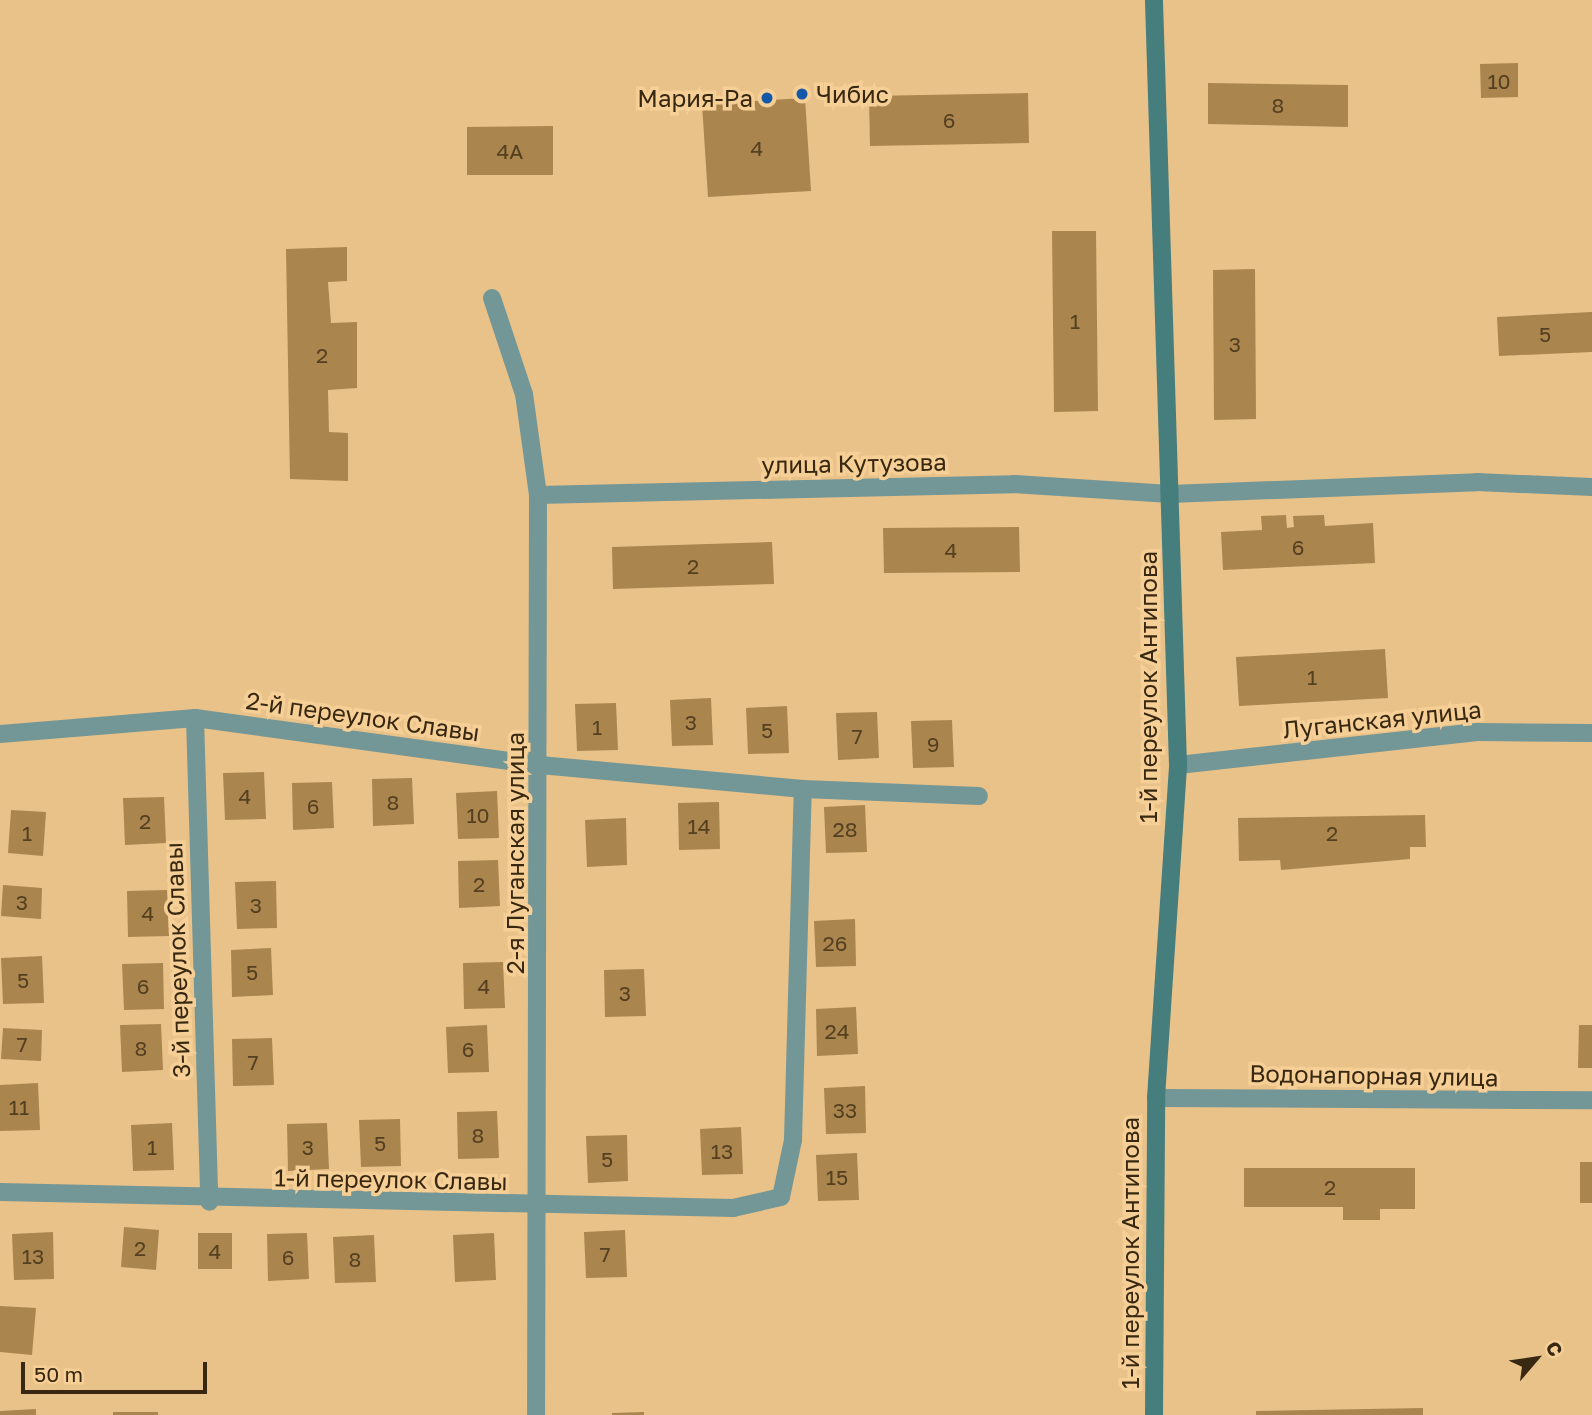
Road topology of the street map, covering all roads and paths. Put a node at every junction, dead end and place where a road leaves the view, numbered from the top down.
1 (1154, 0) edge
2 (492, 298) dead end
3 (1592, 487) edge
4 (1170, 494) junction
5 (538, 495) junction
6 (195, 718) junction
7 (1592, 733) edge
8 (0, 734) edge
9 (540, 765) junction
10 (1178, 765) junction
11 (803, 789) junction
12 (979, 796) dead end
13 (1156, 1097) junction
14 (1592, 1100) edge
15 (0, 1192) edge
16 (209, 1202) junction
17 (538, 1205) junction
18 (536, 1415) edge
19 (1154, 1415) edge

1 - 4 main road, 1-й переулок Антипова
2 - 5 street, 2-я Луганская улица
3 - 4 street, улица Кутузова
4 - 5 street, улица Кутузова
4 - 10 main road, 1-й переулок Антипова
5 - 9 street, 2-я Луганская улица
6 - 8 street, 2-й переулок Славы
6 - 9 street, 2-й переулок Славы
6 - 16 street, 3-й переулок Славы
7 - 10 street, Луганская улица
9 - 11 street, 2-й переулок Славы
9 - 17 street, 2-я Луганская улица
10 - 13 main road, 1-й переулок Антипова
11 - 12 street, 2-й переулок Славы
11 - 17 street, 1-й переулок Славы
13 - 14 street, Водонапорная улица
13 - 19 main road, 1-й переулок Антипова
15 - 16 street, 1-й переулок Славы
16 - 17 street, 1-й переулок Славы
17 - 18 street, 2-я Луганская улица

